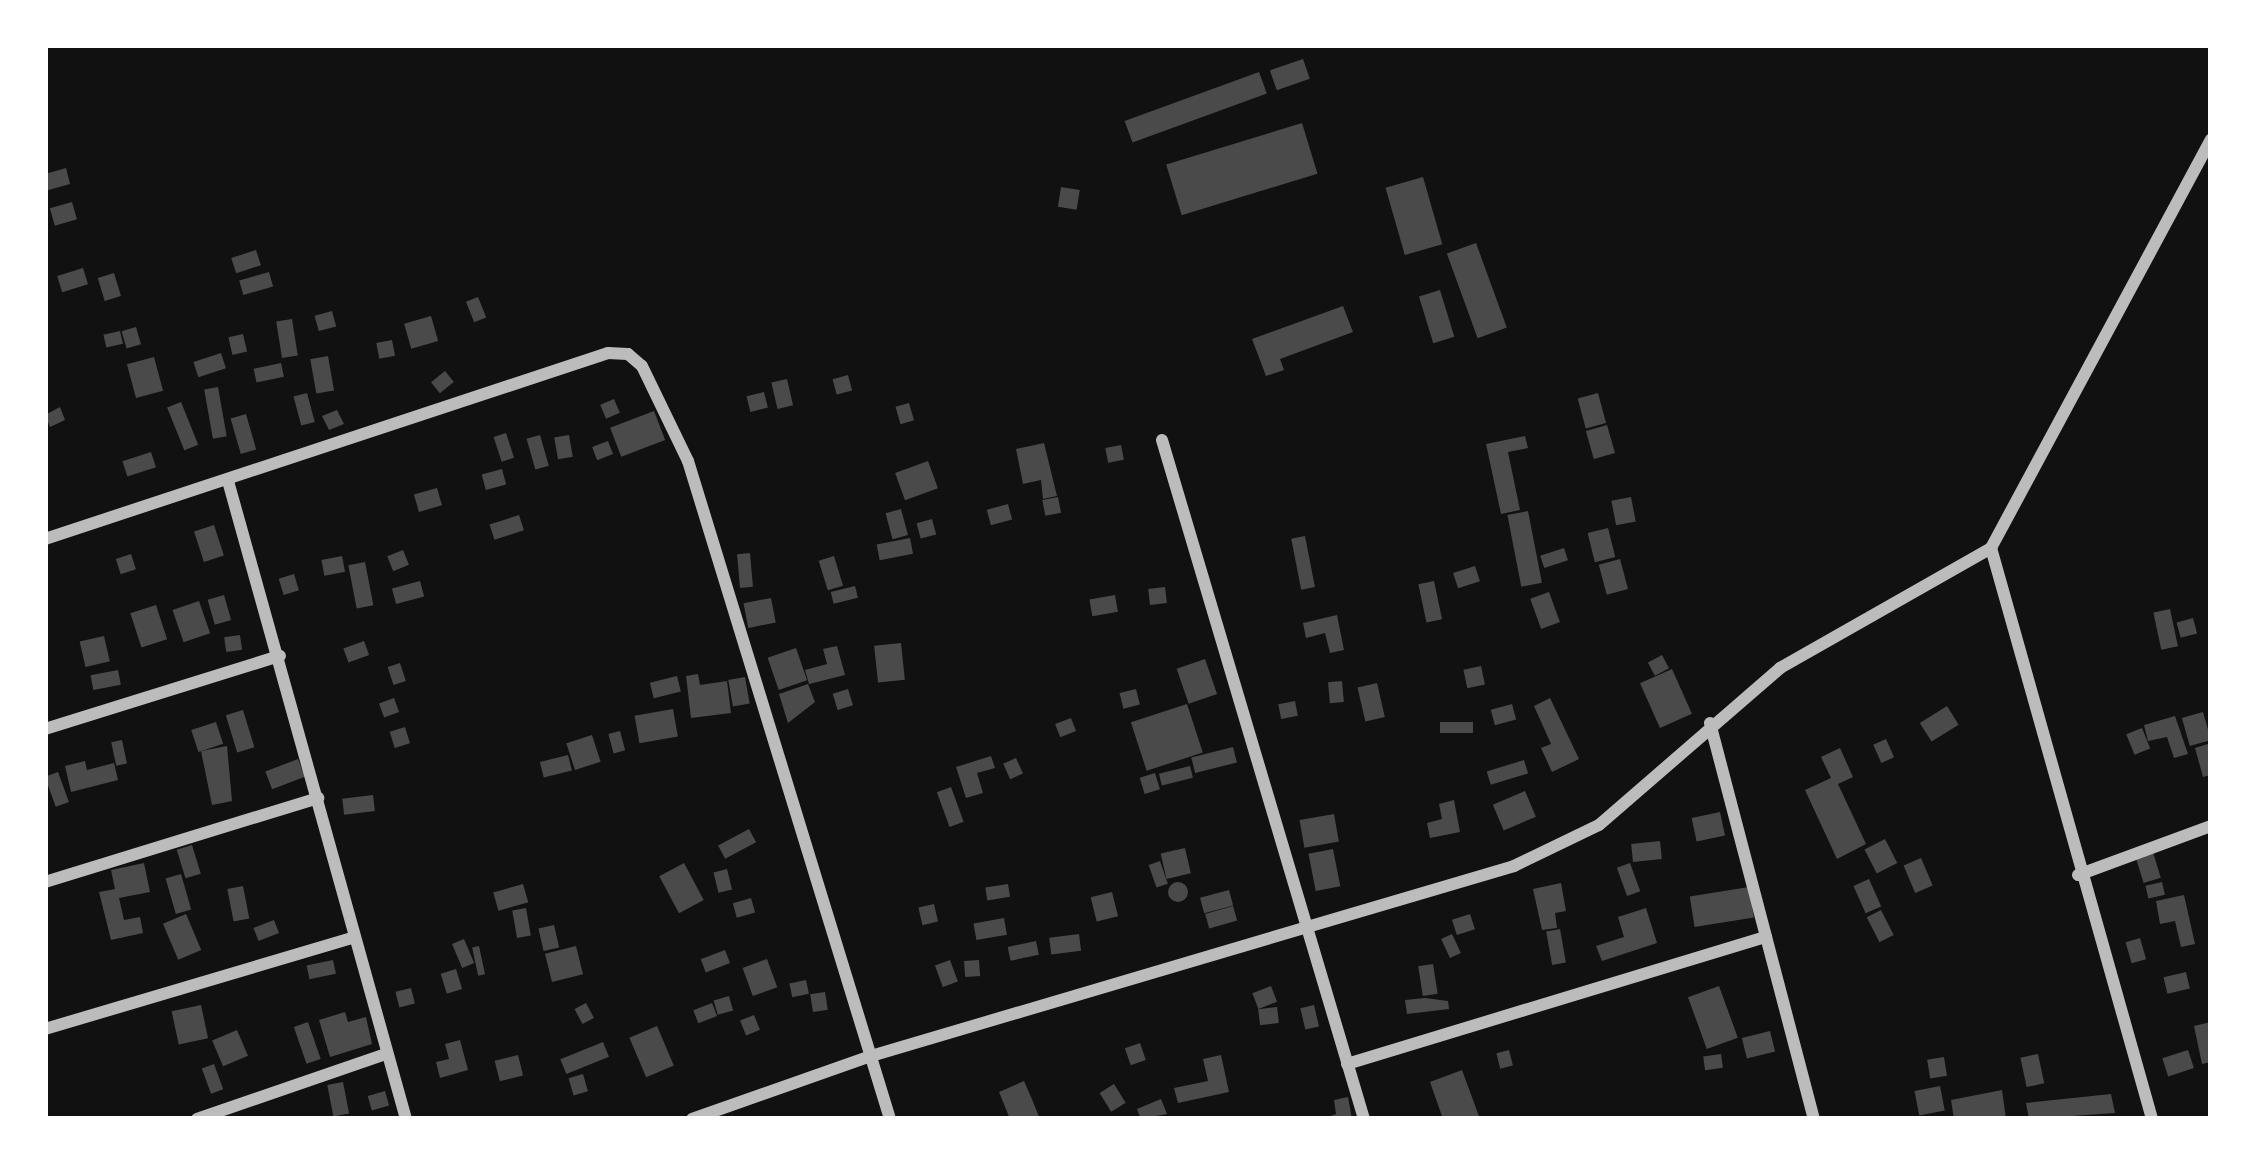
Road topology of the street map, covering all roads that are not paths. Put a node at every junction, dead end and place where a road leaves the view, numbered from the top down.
1 (2211, 140) edge
2 (1162, 440) dead end
3 (228, 481) junction
4 (45, 539) edge
5 (1991, 548) junction
6 (280, 656) junction
7 (1710, 723) junction
8 (45, 729) edge
9 (318, 798) junction
10 (2211, 826) edge
11 (2078, 875) junction
12 (45, 882) edge
13 (1305, 931) junction
14 (352, 938) junction
15 (1766, 938) junction
16 (45, 1029) edge
17 (386, 1054) junction
18 (871, 1056) junction
19 (1347, 1064) junction
20 (196, 1119) edge
21 (406, 1119) edge
22 (692, 1119) edge
23 (890, 1119) edge
24 (1364, 1119) edge
25 (1814, 1119) edge
26 (2152, 1119) edge

1 - 5 street
2 - 13 street
3 - 4 street
3 - 6 street
3 - 18 street
5 - 7 street
5 - 11 street
6 - 8 street
6 - 9 street
7 - 13 street
7 - 15 street
9 - 12 street
9 - 14 street
10 - 11 street
11 - 26 street
13 - 18 street
13 - 19 street
14 - 16 street
14 - 17 street
15 - 19 street
15 - 25 street
17 - 20 street
17 - 21 street
18 - 22 street
18 - 23 street
19 - 24 street

